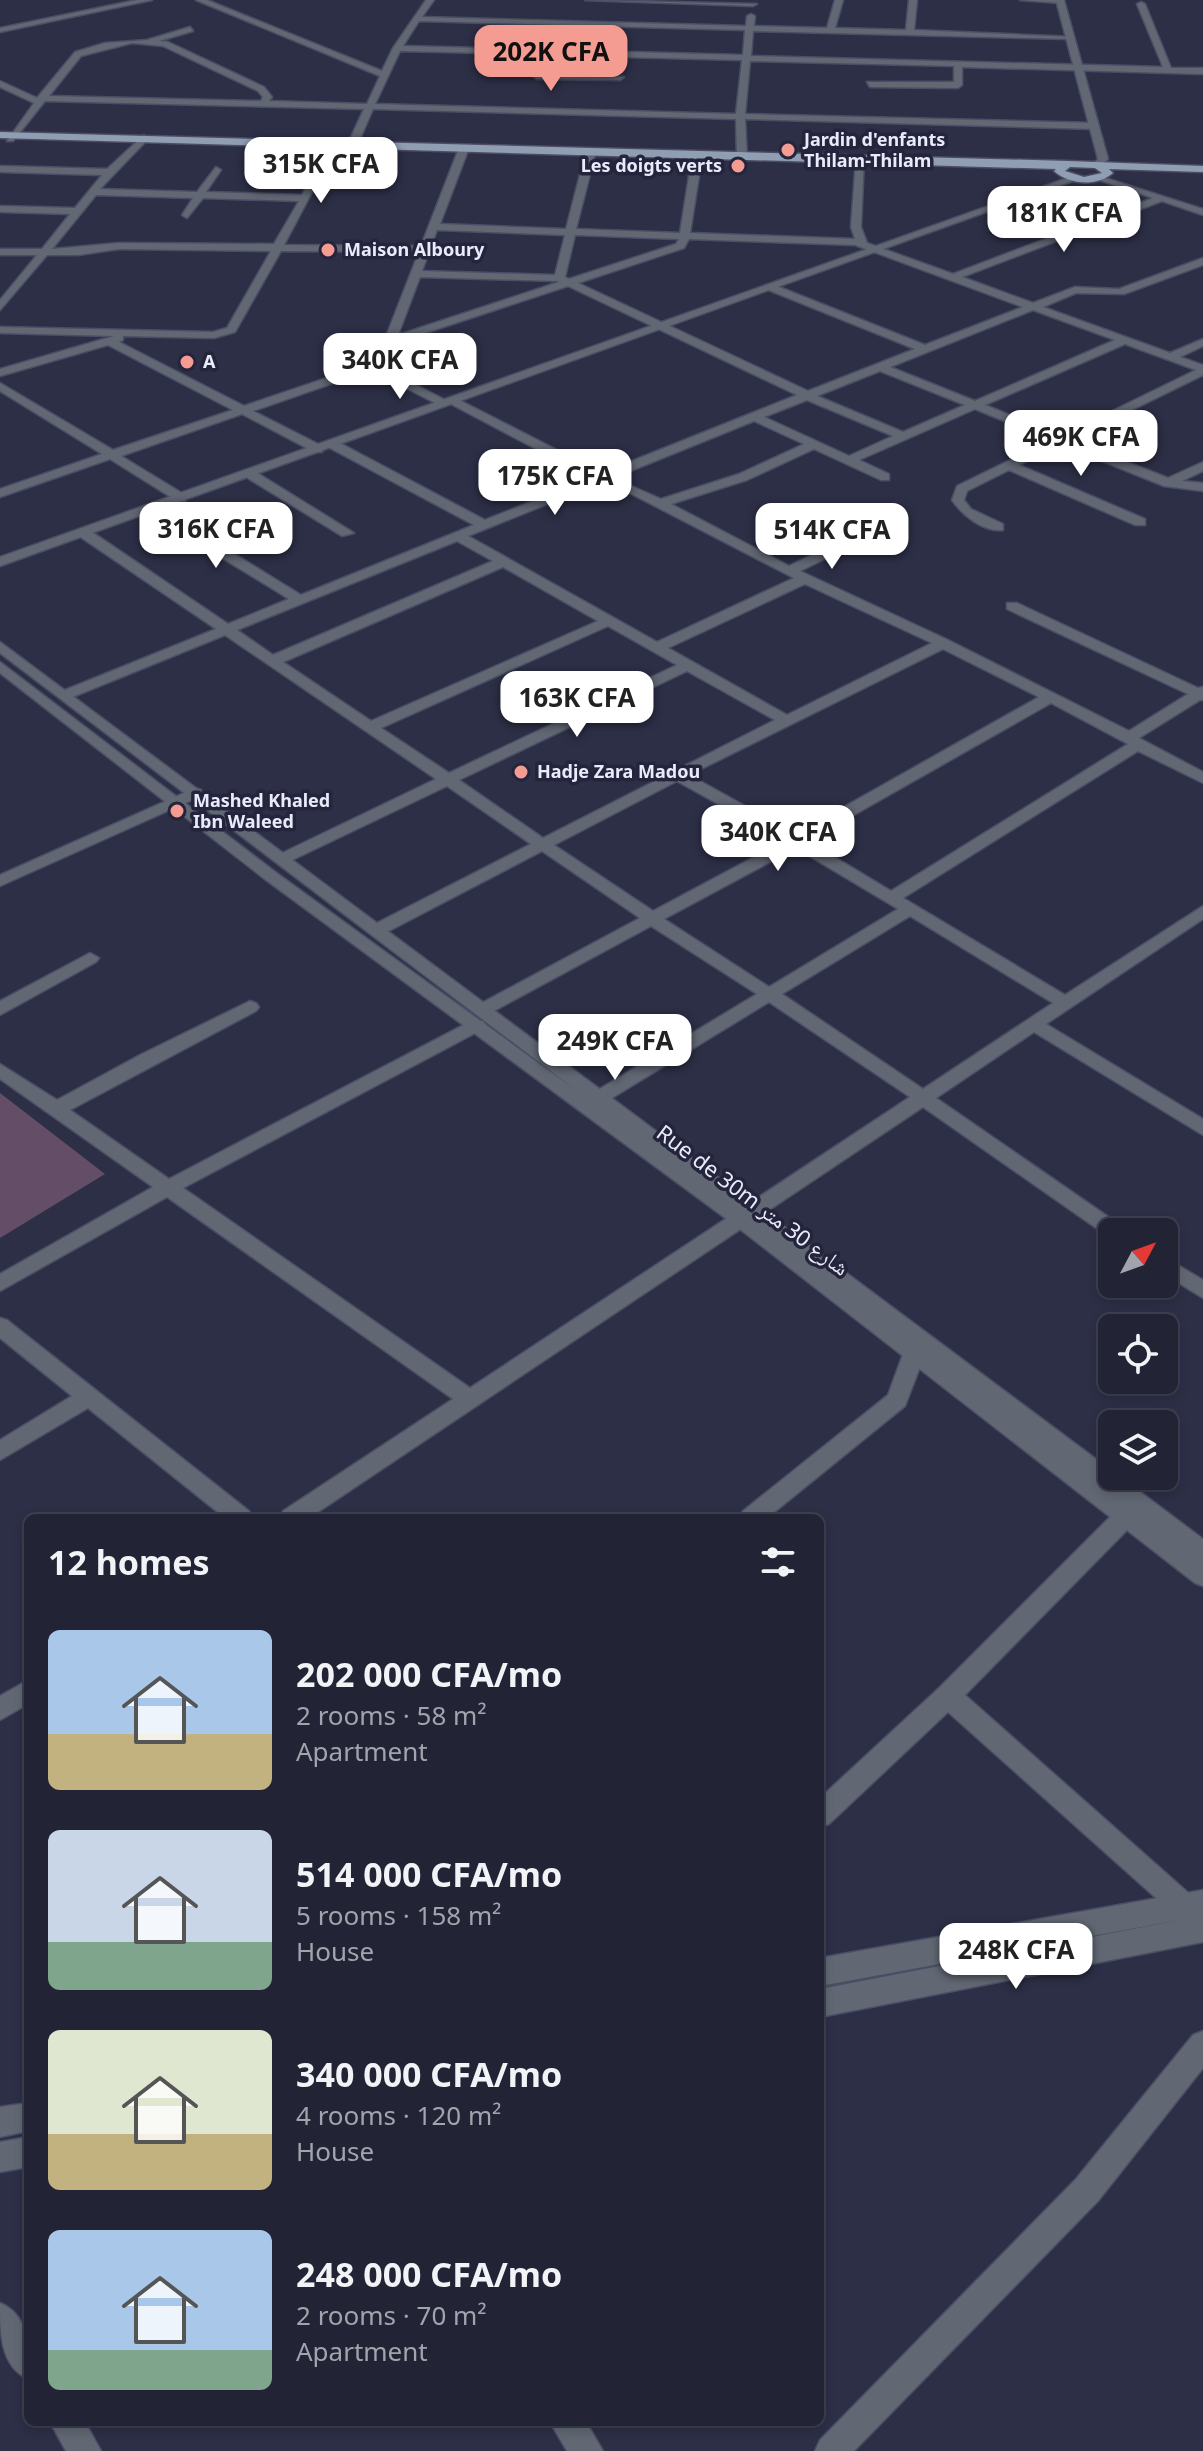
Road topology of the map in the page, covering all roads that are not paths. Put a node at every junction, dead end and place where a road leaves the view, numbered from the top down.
1 (148, 0) edge
2 (200, 0) edge
3 (430, 0) edge
4 (589, 0) edge
5 (839, 0) edge
6 (913, 0) edge
7 (1024, 0) edge
8 (1060, 1) edge
9 (753, 2) edge
10 (1141, 4) dead end
11 (415, 19) junction
12 (749, 28) junction
13 (190, 29) dead end
14 (0, 30) edge
15 (830, 30) junction
16 (910, 32) junction
17 (1070, 37) junction
18 (150, 41) junction
19 (397, 48) junction
20 (541, 52) junction
21 (629, 55) junction
22 (746, 58) junction
23 (869, 62) junction
24 (958, 64) junction
25 (1078, 67) junction
26 (1168, 70) junction
27 (1203, 71) edge
28 (385, 75) junction
29 (0, 84) edge
30 (0, 93) edge
31 (21, 94) junction
32 (40, 100) junction
33 (263, 104) junction
34 (371, 107) junction
35 (740, 116) junction
36 (1095, 126) junction
37 (6, 137) edge
38 (142, 140) junction
39 (335, 146) junction
40 (352, 146) junction
41 (464, 149) junction
42 (591, 153) junction
43 (697, 157) junction
44 (742, 157) junction
45 (861, 161) junction
46 (1061, 168) junction
47 (0, 169) edge
48 (216, 170) dead end
49 (1102, 170) junction
50 (1203, 170) edge
51 (109, 172) junction
52 (1076, 178) junction
53 (93, 192) junction
54 (200, 195) junction
55 (305, 198) junction
56 (1162, 198) junction
57 (0, 209) edge
58 (77, 211) junction
59 (1203, 212) edge
60 (187, 215) dead end
61 (432, 227) junction
62 (569, 232) junction
63 (685, 236) junction
64 (862, 243) junction
65 (280, 246) junction
66 (424, 249) junction
67 (876, 249) junction
68 (0, 252) edge
69 (46, 253) junction
70 (1203, 261) edge
71 (415, 274) junction
72 (954, 277) junction
73 (559, 278) junction
74 (571, 284) junction
75 (770, 287) junction
76 (0, 307) edge
77 (1033, 307) junction
78 (661, 326) junction
79 (0, 330) edge
80 (137, 333) junction
81 (393, 340) junction
82 (1125, 340) junction
83 (109, 341) junction
84 (1203, 342) edge
85 (925, 349) junction
86 (1170, 357) junction
87 (372, 366) junction
88 (880, 367) junction
89 (1203, 370) edge
90 (0, 373) edge
91 (0, 386) edge
92 (808, 396) junction
93 (449, 403) junction
94 (972, 405) junction
95 (244, 410) junction
96 (753, 416) junction
97 (902, 436) junction
98 (1060, 441) junction
99 (332, 444) junction
100 (814, 444) junction
101 (318, 449) junction
102 (111, 455) junction
103 (849, 460) junction
104 (1010, 466) junction
105 (1203, 466) edge
106 (250, 474) junction
107 (885, 477) dead end
108 (601, 478) junction
109 (1168, 483) junction
110 (1203, 487) edge
111 (0, 493) edge
112 (181, 498) junction
113 (662, 503) junction
114 (152, 509) junction
115 (1140, 522) dead end
116 (484, 525) junction
117 (998, 527) dead end
118 (84, 533) junction
119 (347, 533) dead end
120 (458, 536) junction
121 (859, 537) dead end
122 (505, 561) junction
123 (0, 562) edge
124 (789, 571) junction
125 (804, 579) junction
126 (300, 600) junction
127 (1012, 606) dead end
128 (611, 620) junction
129 (226, 630) junction
130 (943, 643) junction
131 (0, 646) edge
132 (658, 647) junction
133 (272, 661) junction
134 (690, 664) junction
135 (0, 666) edge
136 (1201, 693) edge
137 (65, 695) junction
138 (1050, 697) junction
139 (789, 722) junction
140 (370, 727) junction
141 (1134, 741) junction
142 (677, 775) junction
143 (1203, 778) edge
144 (447, 779) junction
145 (195, 793) junction
146 (175, 802) junction
147 (796, 841) junction
148 (546, 845) junction
149 (282, 859) junction
150 (0, 881) edge
151 (892, 898) junction
152 (910, 909) junction
153 (1203, 911) edge
154 (651, 918) junction
155 (377, 930) junction
156 (90, 958) dead end
157 (769, 994) junction
158 (1066, 1003) junction
159 (250, 1007) dead end
160 (0, 1009) edge
161 (481, 1017) junction
162 (1035, 1025) junction
163 (0, 1070) edge
164 (600, 1097) junction
165 (921, 1097) junction
166 (56, 1109) junction
167 (1201, 1124) edge
168 (169, 1187) junction
169 (746, 1214) junction
170 (1098, 1220) edge
171 (1178, 1273) edge
172 (0, 1283) edge
173 (1203, 1290) edge
174 (0, 1326) edge
175 (914, 1354) junction
176 (88, 1397) junction
177 (471, 1400) junction
178 (0, 1451) edge
179 (236, 1514) edge
180 (297, 1514) edge
181 (756, 1514) edge
182 (1126, 1516) junction
183 (1203, 1552) edge
184 (1203, 1576) edge
185 (24, 1694) edge
186 (948, 1696) junction
187 (0, 1709) edge
188 (824, 1811) edge
189 (1193, 1904) edge
190 (1203, 1929) edge
191 (824, 1971) edge
192 (824, 2002) edge
193 (1203, 2045) edge
194 (24, 2118) edge
195 (0, 2122) edge
196 (24, 2153) edge
197 (0, 2157) edge
198 (4, 2332) edge
199 (24, 2358) edge
200 (69, 2426) edge
201 (569, 2426) edge
202 (85, 2451) edge
203 (587, 2451) edge
204 (831, 2451) edge

1 - 14 street
2 - 28 street
3 - 11 street
4 - 9 street
5 - 15 street
6 - 16 street
7 - 8 street
8 - 17 street
9 - 12 street
10 - 26 street
11 - 12 street
11 - 19 street
12 - 15 street
12 - 22 street
13 - 18 street
15 - 16 street
16 - 17 street
17 - 25 street
18 - 32 street
18 - 33 street
19 - 20 street
19 - 28 street
20 - 21 street
20 - 21 street
21 - 22 street
22 - 23 street
22 - 35 street
23 - 24 street
23 - 24 street
24 - 25 street
25 - 26 street
25 - 36 street
26 - 27 street
28 - 34 street
29 - 31 street
30 - 31 street
31 - 32 street
32 - 33 street
32 - 37 street
33 - 34 street
34 - 35 street
34 - 40 street
35 - 36 street
35 - 44 street
36 - 49 street
37 - 38 main road
38 - 39 main road
38 - 51 street
39 - 40 main road
39 - 55 street
40 - 41 main road
41 - 42 main road
41 - 61 street
42 - 43 main road
42 - 44 main road
42 - 62 street
43 - 44 main road
43 - 63 street
44 - 45 main road
45 - 46 main road
45 - 64 street
46 - 49 main road
46 - 52 main road
47 - 51 street
48 - 54 street
49 - 50 main road
49 - 52 main road
49 - 56 street
51 - 53 street
52 - 67 street
53 - 54 street
53 - 58 street
54 - 55 street
54 - 60 street
55 - 65 street
56 - 59 street
56 - 72 street
57 - 58 street
58 - 69 street
61 - 62 street
61 - 66 street
62 - 63 street
62 - 73 street
63 - 64 street
63 - 74 street
64 - 67 street
65 - 66 street
65 - 69 street
65 - 80 street
66 - 71 street
67 - 72 street
67 - 75 street
68 - 69 street
69 - 76 street
70 - 77 street
71 - 73 street
71 - 81 street
72 - 77 street
73 - 74 street
74 - 78 street
74 - 81 street
75 - 78 street
75 - 85 street
77 - 82 street
77 - 85 street
78 - 92 street
78 - 93 street
79 - 80 street
80 - 83 street
81 - 87 street
82 - 86 street
82 - 94 street
83 - 90 street
83 - 95 street
84 - 86 street
85 - 88 street
86 - 89 street
87 - 93 street
87 - 95 street
88 - 92 street
88 - 94 street
89 - 98 street
91 - 102 street
92 - 96 street
92 - 97 street
93 - 99 street
93 - 108 street
94 - 97 street
94 - 98 street
95 - 101 street
95 - 102 street
96 - 100 street
96 - 108 street
97 - 103 street
98 - 104 street
98 - 109 street
99 - 101 street
99 - 116 street
100 - 103 street
100 - 113 street
101 - 106 street
102 - 111 street
102 - 112 street
103 - 107 street
104 - 115 street
104 - 117 street
105 - 109 street
106 - 112 street
106 - 119 street
108 - 113 street
108 - 116 street
109 - 110 street
112 - 114 street
113 - 124 street
114 - 118 street
114 - 126 street
116 - 120 street
118 - 123 street
118 - 129 street
120 - 122 street
120 - 126 street
121 - 124 street
122 - 128 street
122 - 133 street
124 - 125 street
125 - 130 street
125 - 132 street
126 - 129 street
127 - 136 street
128 - 132 street
128 - 140 street
129 - 133 street
129 - 137 street
130 - 138 street
130 - 139 street
131 - 137 street, Rue de 30m شارع 30 متر
132 - 134 street
133 - 140 street
134 - 139 street
134 - 144 street
135 - 146 street, Rue de 30m شارع 30 متر
136 - 141 street
137 - 145 street, Rue de 30m شارع 30 متر
138 - 141 street
138 - 147 street
139 - 142 street
140 - 144 street
141 - 143 street
141 - 151 street
142 - 147 street
142 - 148 street
144 - 148 street
144 - 149 street
145 - 146 street
145 - 149 street, Rue de 30m شارع 30 متر
146 - 150 street
146 - 161 street, Rue de 30m شارع 30 متر
147 - 151 street
147 - 154 street
148 - 154 street
148 - 155 street
149 - 155 street, Rue de 30m شارع 30 متر
151 - 152 street
152 - 157 street
152 - 158 street
153 - 158 street
154 - 157 street
154 - 161 street
155 - 161 street, Rue de 30m شارع 30 متر
156 - 160 street
157 - 164 street
157 - 165 street
158 - 162 street
159 - 166 street
161 - 164 street, Rue de 30m شارع 30 متر
161 - 168 street
161 - 169 street, Rue de 30m شارع 30 متر
162 - 165 street
162 - 167 street
163 - 166 street
164 - 169 street, Rue de 30m شارع 30 متر
165 - 169 street
165 - 170 street
166 - 168 street
168 - 172 street
168 - 177 street
169 - 175 street, Rue de 30m شارع 30 متر
169 - 177 street
169 - 183 street, Rue de 30m شارع 30 متر
171 - 173 street
174 - 176 street
175 - 181 street
175 - 182 street, Rue de 30m شارع 30 متر
176 - 178 street
176 - 179 street
177 - 180 street
182 - 184 street, Rue de 30m شارع 30 متر
182 - 186 street
185 - 187 street
186 - 188 street
186 - 189 street
189 - 191 street
190 - 192 street
193 - 204 street
194 - 195 street
196 - 197 street
198 - 199 street
200 - 202 street
201 - 203 street

